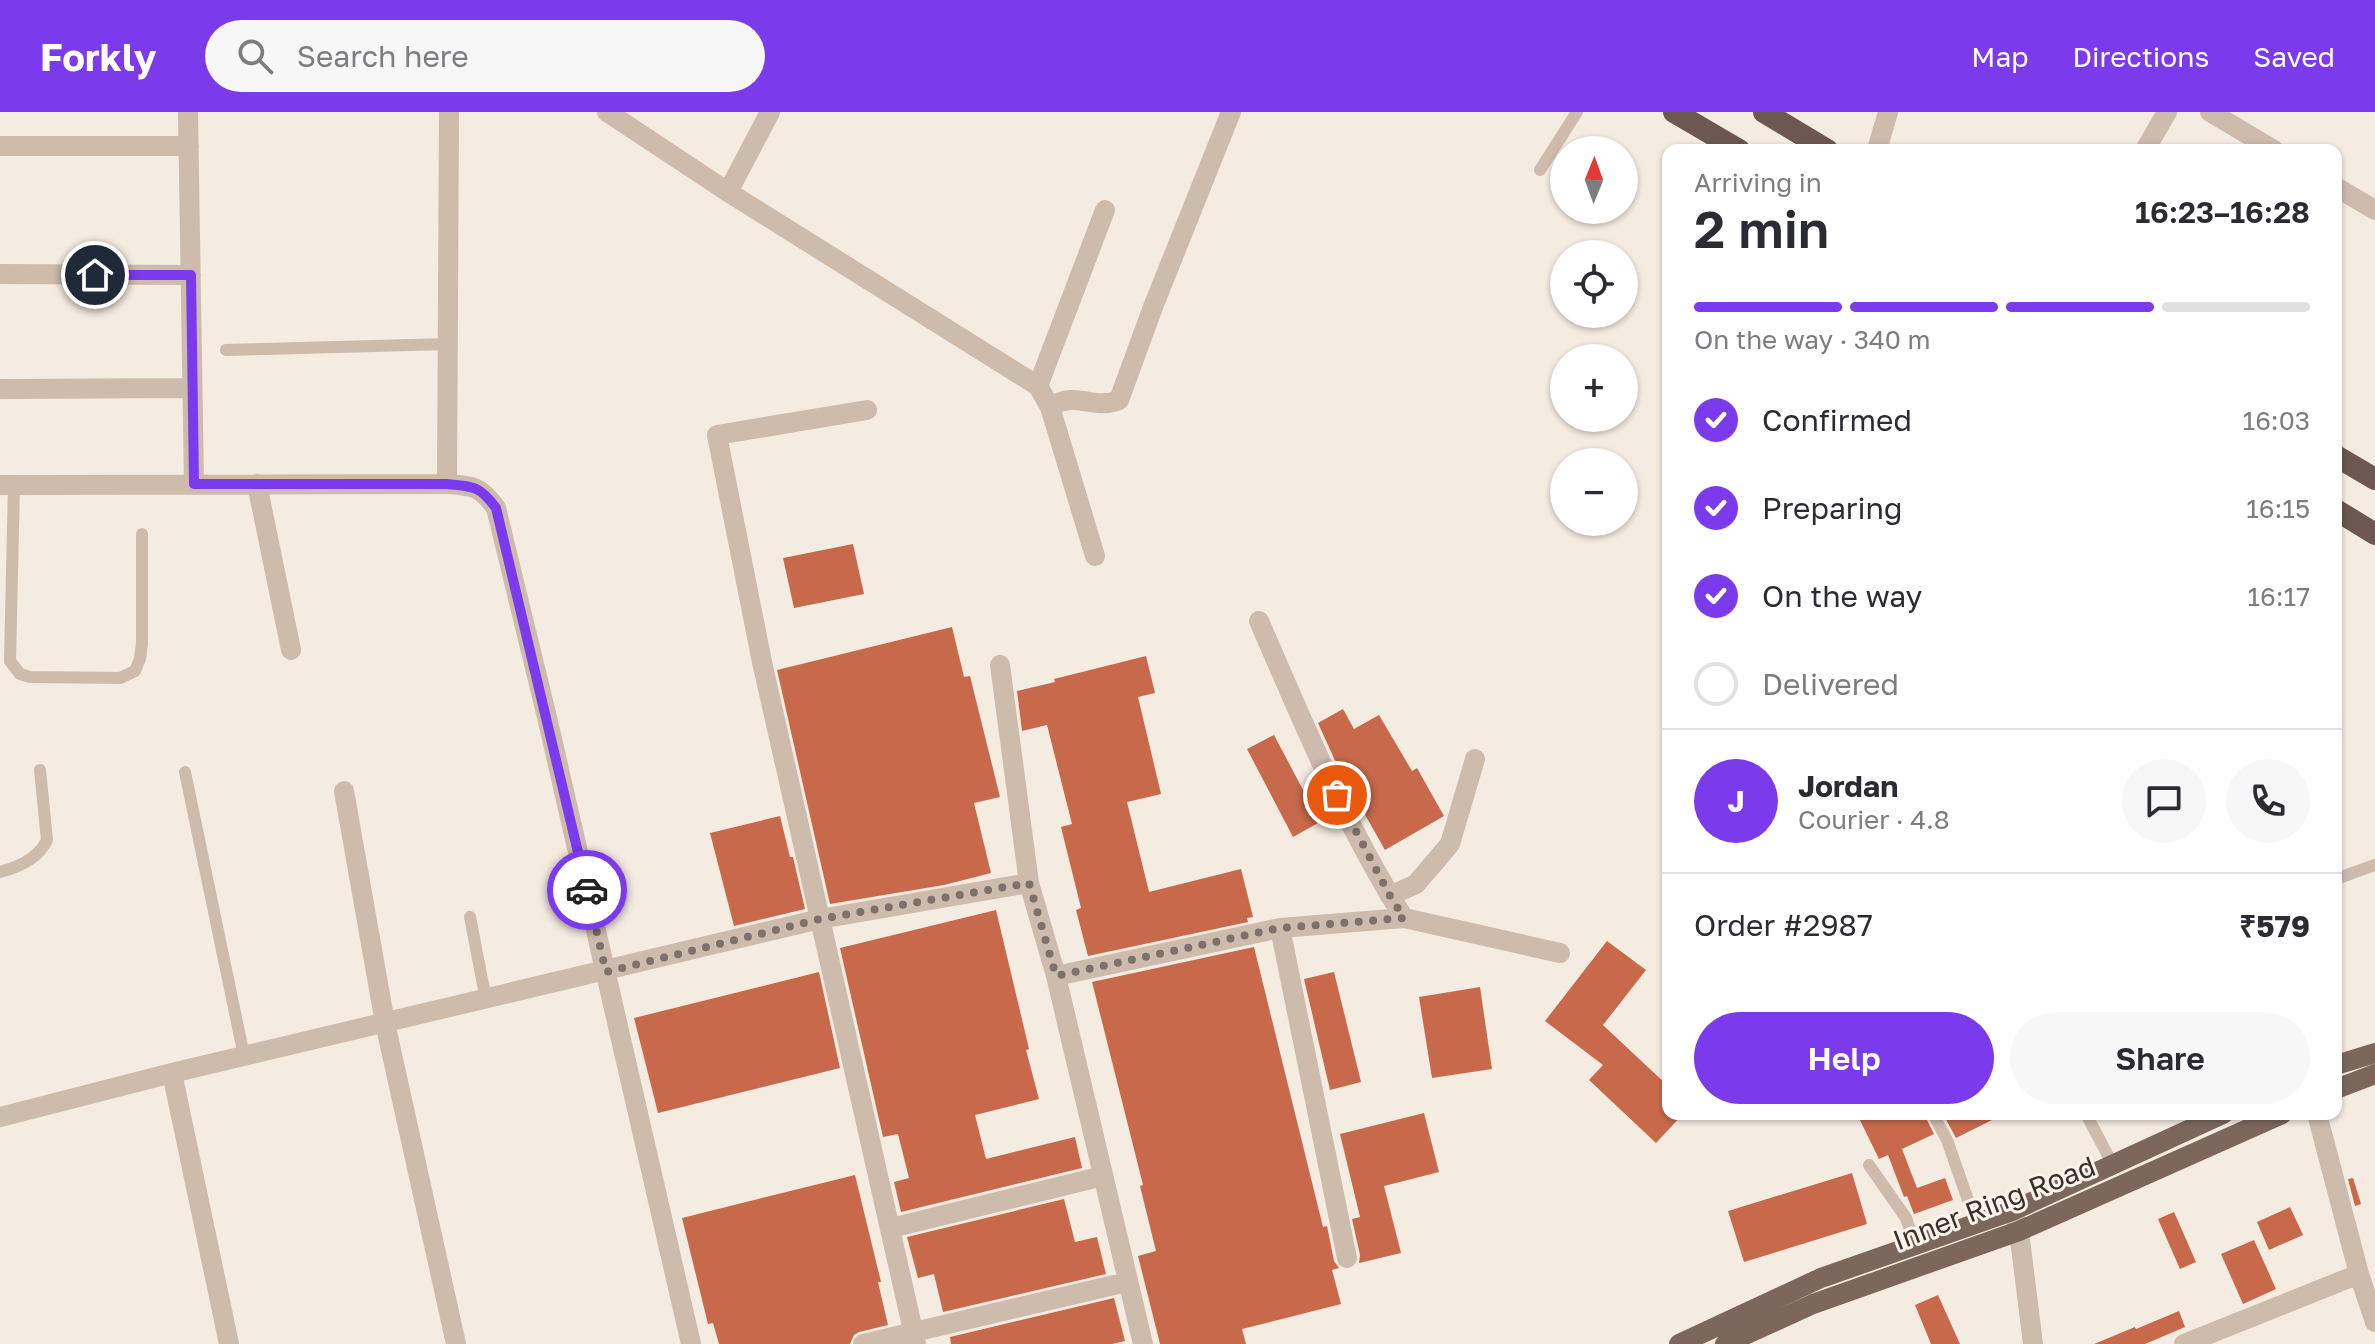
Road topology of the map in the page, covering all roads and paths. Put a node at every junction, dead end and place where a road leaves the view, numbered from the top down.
1 (188, 112) edge
2 (449, 112) edge
3 (607, 112) edge
4 (770, 112) edge
5 (1231, 112) edge
6 (1577, 112) edge
7 (1674, 112) edge
8 (1764, 112) edge
9 (1888, 112) edge
10 (2167, 112) edge
11 (2210, 112) edge
12 (1729, 144) edge
13 (1817, 144) edge
14 (1879, 144) edge
15 (2148, 144) edge
16 (2264, 144) edge
17 (0, 146) edge
18 (189, 146) junction
19 (1540, 170) dead end
20 (2342, 191) edge
21 (728, 192) junction
22 (1105, 210) dead end
23 (2375, 210) edge
24 (0, 274) edge
25 (191, 275) junction
26 (448, 344) junction
27 (226, 350) dead end
28 (1038, 386) junction
29 (192, 388) junction
30 (0, 389) edge
31 (1050, 407) junction
32 (867, 410) dead end
33 (2342, 460) edge
34 (2375, 479) edge
35 (194, 484) junction
36 (257, 484) junction
37 (447, 484) junction
38 (7, 485) edge
39 (2342, 514) edge
40 (142, 534) dead end
41 (2375, 534) edge
42 (1095, 556) dead end
43 (1259, 621) dead end
44 (291, 650) dead end
45 (1000, 665) dead end
46 (1475, 759) dead end
47 (40, 770) dead end
48 (185, 772) dead end
49 (344, 791) dead end
50 (2375, 865) edge
51 (0, 872) edge
52 (2342, 877) edge
53 (1029, 883) junction
54 (1390, 896) junction
55 (470, 917) dead end
56 (1404, 918) junction
57 (820, 919) junction
58 (1280, 928) junction
59 (1560, 953) dead end
60 (606, 972) junction
61 (1056, 976) junction
62 (486, 1000) junction
63 (385, 1023) junction
64 (2375, 1053) edge
65 (244, 1056) junction
66 (2342, 1063) edge
67 (172, 1073) junction
68 (2375, 1074) edge
69 (2342, 1087) edge
70 (0, 1117) edge
71 (1936, 1120) edge
72 (2089, 1120) edge
73 (2210, 1120) edge
74 (2269, 1120) edge
75 (2319, 1120) edge
76 (1869, 1165) dead end
77 (2113, 1165) junction
78 (1103, 1176) junction
79 (2012, 1211) junction
80 (1976, 1223) junction
81 (891, 1228) junction
82 (2019, 1231) junction
83 (1915, 1245) junction
84 (1347, 1258) dead end
85 (2359, 1274) junction
86 (1127, 1282) junction
87 (2375, 1322) edge
88 (915, 1339) edge
89 (229, 1344) edge
90 (456, 1344) edge
91 (691, 1344) edge
92 (863, 1344) edge
93 (1143, 1344) edge
94 (1679, 1344) edge
95 (1725, 1344) edge
96 (2033, 1344) edge
97 (2184, 1344) edge

1 - 18 street
2 - 26 street
3 - 21 street
4 - 21 street
5 - 31 street
6 - 19 lane
7 - 12 highway
8 - 13 highway
9 - 14 street
10 - 15 street
11 - 16 street
17 - 18 street
18 - 25 street
20 - 23 street
21 - 28 street
22 - 28 street
24 - 25 street
25 - 29 street
26 - 27 lane
26 - 37 street
28 - 31 street
29 - 30 street
29 - 35 street
31 - 42 street
32 - 57 street
33 - 34 highway
35 - 36 street
35 - 38 street
36 - 37 street
36 - 44 street
37 - 60 street
38 - 40 lane
39 - 41 highway
43 - 54 street
45 - 53 street
46 - 54 street
47 - 51 lane
48 - 65 lane
49 - 63 street
50 - 52 lane
53 - 57 street
53 - 61 street
54 - 56 street
55 - 62 lane
56 - 58 street
56 - 59 street
57 - 60 street
57 - 81 street
58 - 61 street
58 - 84 street
60 - 62 street
60 - 91 street
61 - 78 street
62 - 63 street
63 - 65 street
63 - 90 street
64 - 66 main road
65 - 67 street
67 - 70 street
67 - 89 street
68 - 69 main road
71 - 80 lane
72 - 77 lane
73 - 77 main road, Inner Ring Road
74 - 82 main road, Inner Ring Road
75 - 85 street
76 - 83 lane
77 - 79 main road, Inner Ring Road
78 - 81 street
78 - 86 street
79 - 80 main road, Inner Ring Road
79 - 82 street
80 - 83 main road, Inner Ring Road
81 - 88 street
82 - 95 main road, Inner Ring Road
82 - 96 street
83 - 94 main road, Inner Ring Road
85 - 87 street
85 - 97 street
86 - 88 street
86 - 93 street
88 - 92 street

